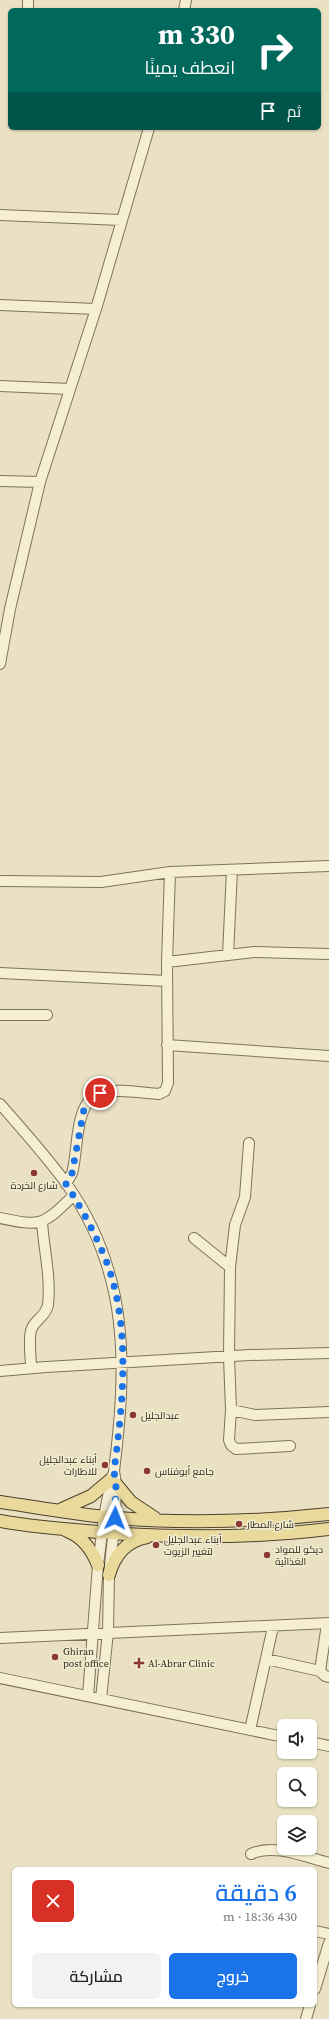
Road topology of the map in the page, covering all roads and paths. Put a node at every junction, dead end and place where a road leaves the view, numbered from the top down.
1 (148, 130) edge
2 (0, 215) edge
3 (121, 220) junction
4 (0, 305) edge
5 (96, 309) junction
6 (0, 386) edge
7 (70, 389) junction
8 (0, 481) edge
9 (40, 482) junction
10 (0, 664) edge
11 (329, 866) edge
12 (232, 870) junction
13 (170, 872) junction
14 (0, 881) edge
15 (329, 954) edge
16 (228, 955) junction
17 (167, 962) junction
18 (0, 972) edge
19 (167, 981) junction
20 (0, 1016) edge
21 (47, 1016) dead end
22 (167, 1045) junction
23 (329, 1056) edge
24 (0, 1104) edge
25 (5, 1114) edge
26 (249, 1143) dead end
27 (66, 1184) junction
28 (73, 1196) junction
29 (0, 1218) edge
30 (42, 1222) junction
31 (194, 1238) dead end
32 (230, 1267) junction
33 (329, 1352) edge
34 (229, 1357) junction
35 (123, 1363) junction
36 (31, 1368) junction
37 (0, 1371) edge
38 (231, 1410) junction
39 (329, 1412) edge
40 (290, 1446) dead end
41 (114, 1479) junction
42 (0, 1502) edge
43 (59, 1510) junction
44 (329, 1514) edge
45 (109, 1517) junction
46 (158, 1519) junction
47 (0, 1521) edge
48 (60, 1529) junction
49 (329, 1529) edge
50 (108, 1533) junction
51 (152, 1537) junction
52 (98, 1566) junction
53 (109, 1575) junction
54 (328, 1623) edge
55 (273, 1627) junction
56 (108, 1632) junction
57 (93, 1633) junction
58 (0, 1638) edge
59 (266, 1659) junction
60 (320, 1671) junction
61 (329, 1677) edge
62 (0, 1678) edge
63 (88, 1696) junction
64 (101, 1699) junction
65 (250, 1730) junction
66 (277, 1736) edge
67 (317, 1743) edge
68 (329, 1746) edge
69 (251, 1854) dead end
70 (329, 1863) edge
71 (317, 1931) edge
72 (329, 1934) edge
73 (329, 1943) edge
74 (317, 1982) edge
75 (309, 2007) edge
76 (306, 2019) edge

1 - 3 street
2 - 3 street
3 - 5 street
4 - 5 street
5 - 7 street
6 - 7 street
7 - 9 street
8 - 9 street
9 - 10 street
11 - 12 street
12 - 13 street
12 - 16 street
13 - 14 street
13 - 17 street
15 - 16 street
16 - 17 street
17 - 19 street
18 - 19 street
19 - 22 street
20 - 21 street
22 - 23 street
22 - 27 street
24 - 25 street
25 - 27 street
26 - 32 street
27 - 28 street
28 - 30 street
28 - 35 street
29 - 30 street
30 - 36 street
31 - 32 street
32 - 34 street
33 - 34 street
34 - 35 street
34 - 38 street
35 - 36 street
35 - 41 street
36 - 37 street
38 - 39 street
38 - 40 street
41 - 43 main road
41 - 45 street
41 - 46 main road
42 - 43 main road
43 - 45 main road
44 - 46 main road
45 - 46 main road
45 - 50 street
47 - 48 main road
48 - 50 main road
48 - 52 main road
49 - 51 main road
50 - 51 main road
50 - 52 street
50 - 53 street
51 - 53 main road
52 - 57 street
53 - 56 street
54 - 55 street
54 - 60 street
55 - 56 street
55 - 59 street
56 - 57 street
56 - 64 street
57 - 58 street
57 - 63 street
59 - 60 street
59 - 65 street
60 - 61 street
62 - 63 street
63 - 64 street
64 - 65 street
65 - 66 street
67 - 68 street
69 - 70 street
71 - 72 street
73 - 74 street
75 - 76 street

